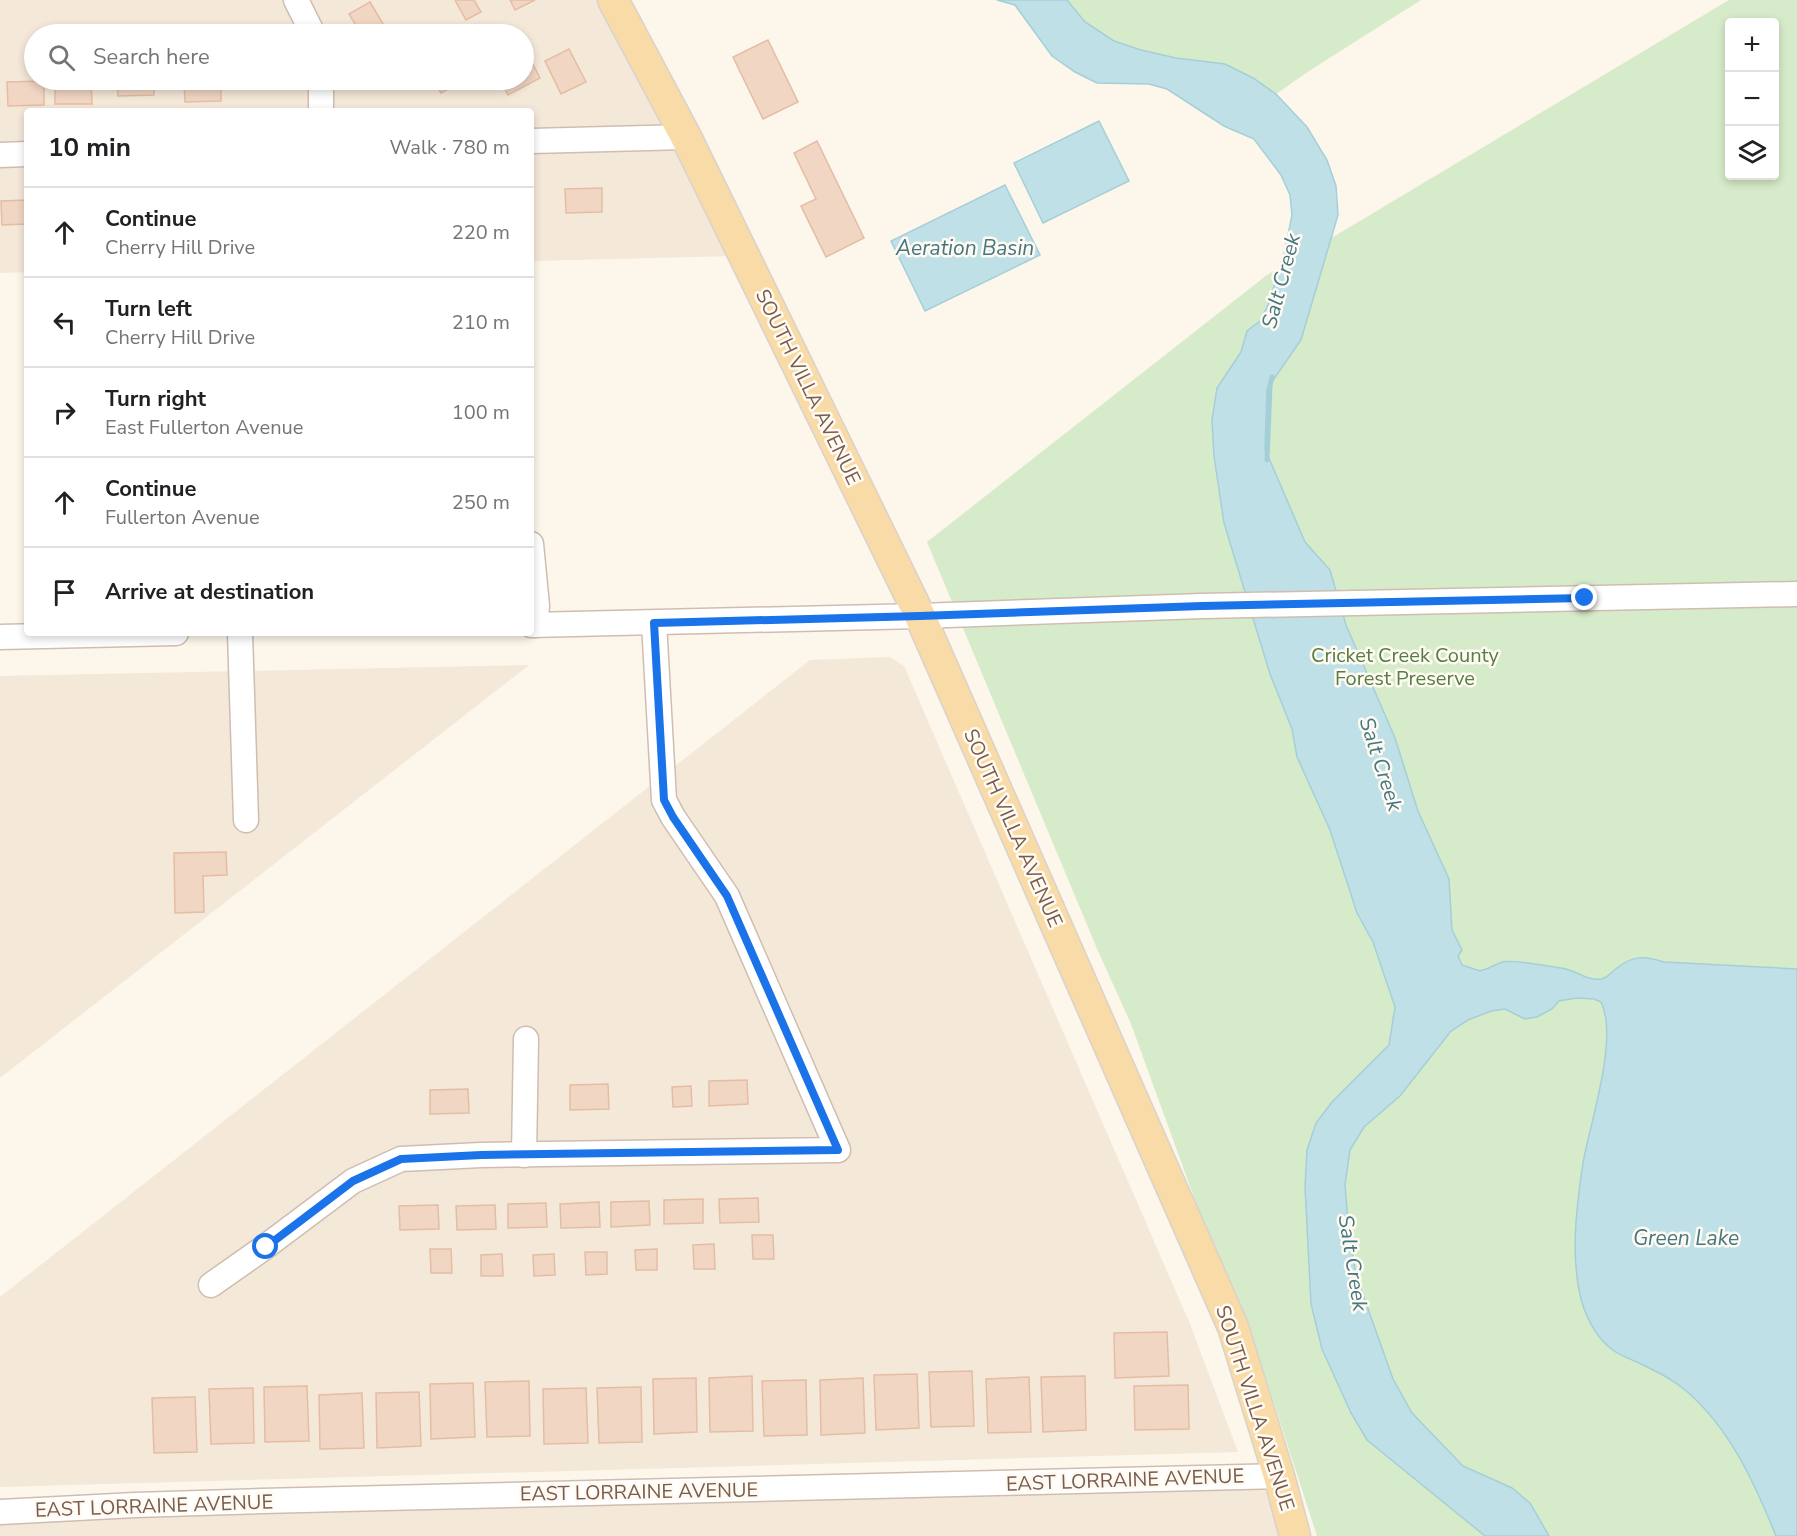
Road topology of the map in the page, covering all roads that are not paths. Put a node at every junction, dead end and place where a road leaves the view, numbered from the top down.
1 (296, 0) edge
2 (613, 0) edge
3 (308, 24) edge
4 (321, 90) edge
5 (321, 108) edge
6 (686, 137) junction
7 (534, 141) edge
8 (0, 154) edge
9 (24, 154) edge
10 (534, 575) edge
11 (1797, 594) edge
12 (920, 616) junction
13 (534, 620) edge
14 (654, 623) junction
15 (534, 625) edge
16 (44, 636) edge
17 (240, 636) edge
18 (0, 637) edge
19 (246, 820) dead end
20 (526, 1039) dead end
21 (524, 1155) junction
22 (211, 1285) dead end
23 (1279, 1476) junction
24 (0, 1512) edge
25 (1295, 1536) edge

1 - 3 street
2 - 6 main road, SOUTH VILLA AVENUE
4 - 5 street
6 - 7 street
6 - 12 main road, SOUTH VILLA AVENUE
8 - 9 street
10 - 13 street
11 - 12 street
12 - 14 street
12 - 23 main road, SOUTH VILLA AVENUE
14 - 15 street
14 - 21 street
16 - 18 street
17 - 19 street
20 - 21 street
21 - 22 street
23 - 24 street, EAST LORRAINE AVENUE
23 - 25 main road, SOUTH VILLA AVENUE

